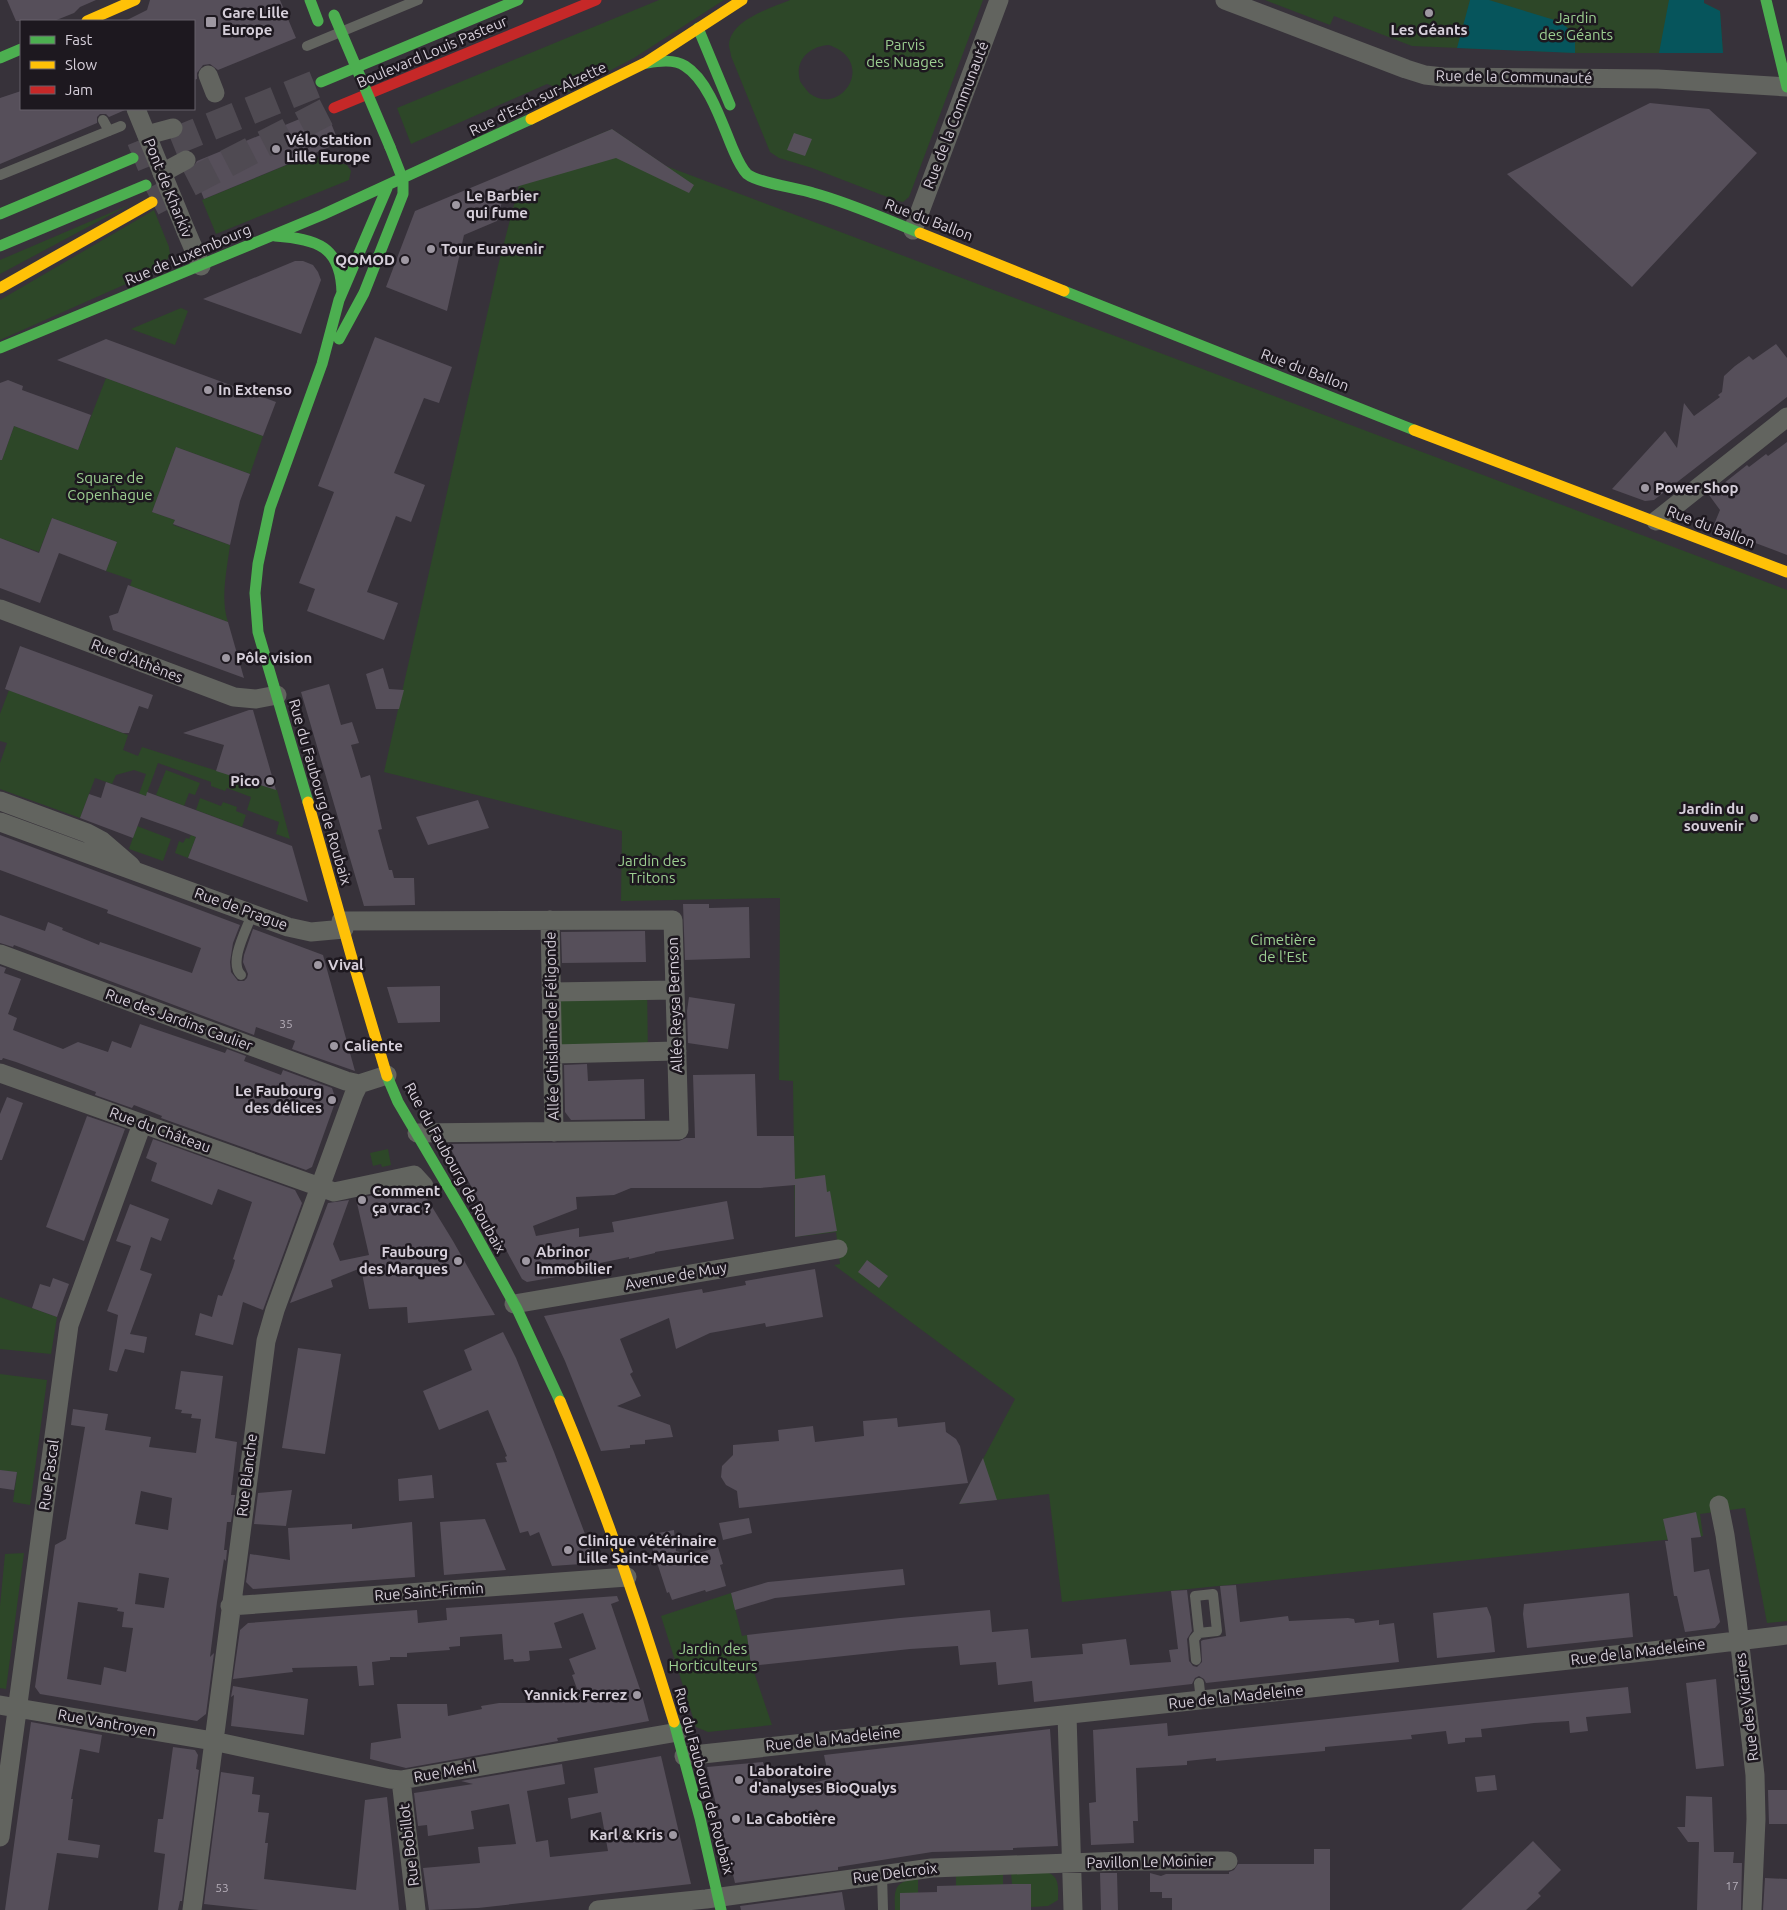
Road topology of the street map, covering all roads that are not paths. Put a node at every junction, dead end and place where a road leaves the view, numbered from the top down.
1 (135, 0) edge
2 (310, 0) edge
3 (418, 0) edge
4 (490, 0) edge
5 (518, 0) edge
6 (596, 0) edge
7 (742, 0) edge
8 (999, 0) edge
9 (1225, 0) edge
10 (1766, 0) edge
11 (332, 9) dead end
12 (96, 19) edge
13 (698, 28) junction
14 (307, 46) dead end
15 (329, 48) dead end
16 (20, 49) edge
17 (392, 52) junction
18 (0, 58) edge
19 (647, 63) junction
20 (337, 65) dead end
21 (208, 74) dead end
22 (320, 82) tunnel mouth
23 (1787, 87) edge
24 (215, 93) dead end
25 (334, 108) tunnel mouth
26 (355, 109) dead end
27 (136, 110) edge
28 (734, 114) dead end
29 (103, 120) dead end
30 (120, 126) dead end
31 (173, 128) dead end
32 (109, 130) junction
33 (147, 135) junction
34 (133, 158) tunnel mouth
35 (186, 160) dead end
36 (768, 170) dead end
37 (162, 173) junction
38 (0, 175) edge
39 (403, 180) junction
40 (385, 183) junction
41 (146, 186) dead end
42 (814, 193) junction
43 (152, 202) tunnel mouth
44 (0, 214) edge
45 (913, 230) junction
46 (273, 236) junction
47 (0, 246) edge
48 (201, 266) junction
49 (0, 288) edge
50 (342, 292) junction
51 (0, 348) edge
52 (321, 370) junction
53 (1787, 417) edge
54 (1656, 521) junction
55 (1787, 572) edge
56 (0, 608) edge
57 (277, 695) junction
58 (0, 801) edge
59 (0, 822) edge
60 (140, 873) junction
61 (252, 914) junction
62 (550, 920) junction
63 (342, 925) junction
64 (0, 954) edge
65 (241, 975) dead end
66 (675, 990) junction
67 (550, 992) junction
68 (677, 1051) junction
69 (553, 1054) junction
70 (0, 1073) edge
71 (387, 1075) junction
72 (359, 1084) junction
73 (142, 1124) junction
74 (554, 1132) junction
75 (417, 1133) junction
76 (424, 1186) dead end
77 (320, 1187) junction
78 (838, 1249) dead end
79 (514, 1304) junction
80 (1718, 1505) dead end
81 (627, 1577) junction
82 (230, 1606) junction
83 (1198, 1633) dead end
84 (1787, 1634) edge
85 (1739, 1640) junction
86 (1196, 1660) dead end
87 (9, 1707) edge
88 (1067, 1715) junction
89 (678, 1732) junction
90 (213, 1741) junction
91 (684, 1756) junction
92 (401, 1780) junction
93 (0, 1837) edge
94 (1228, 1861) dead end
95 (1072, 1863) junction
96 (882, 1874) junction
97 (720, 1904) edge
98 (192, 1910) edge
99 (416, 1910) edge
100 (598, 1910) edge
101 (883, 1910) edge
102 (1073, 1910) edge
103 (1752, 1910) edge

1 - 12 main road
2 - 15 main road
3 - 14 lane
4 - 17 main road
5 - 17 main road, Boulevard Louis Pasteur
6 - 25 main road, Boulevard Louis Pasteur
7 - 13 main road
8 - 45 street, Rue de la Communauté
9 - 23 street, Rue de la Communauté
10 - 23 main road
11 - 39 main road, bridge
13 - 19 main road, Rue d'Esch-sur-Alzette
13 - 28 main road
16 - 18 main road
17 - 22 main road, Boulevard Louis Pasteur
19 - 39 main road, Rue d'Esch-sur-Alzette
19 - 42 main road, Rue du Ballon
20 - 26 main road
21 - 24 street, bridge
27 - 33 street, Pont de Kharkiv, bridge
29 - 32 lane
30 - 32 lane
31 - 33 street
32 - 38 lane
33 - 37 street, Pont de Kharkiv, bridge
34 - 44 main road
35 - 37 street
36 - 42 main road, Rue du Ballon
37 - 48 street, Pont de Kharkiv, bridge
39 - 40 main road, Rue d'Esch-sur-Alzette
39 - 52 main road, Rue du Faubourg de Roubaix
40 - 46 main road, Rue de Luxembourg
40 - 50 main road, Rue du Faubourg de Roubaix
41 - 47 main road
42 - 45 main road, Rue du Ballon
43 - 49 main road
45 - 54 main road, Rue du Ballon
46 - 48 main road, Rue de Luxembourg
46 - 50 main road
48 - 51 main road, Rue de Luxembourg
50 - 52 main road, Rue du Faubourg de Roubaix
52 - 57 main road, Rue du Faubourg de Roubaix
53 - 54 street
54 - 55 main road, Rue du Ballon
56 - 57 street, Rue d'Athènes
57 - 63 main road, Rue du Faubourg de Roubaix
58 - 60 street, Rue de Prague
59 - 60 street, Rue de Prague
60 - 61 street, Rue de Prague
61 - 63 street, Rue de Prague
61 - 65 lane
62 - 63 street, Allée Reysa Bernson
62 - 66 street, Allée Reysa Bernson
62 - 67 street, Allée Ghislaine de Féligonde
63 - 71 main road, Rue du Faubourg de Roubaix
64 - 72 street, Rue des Jardins Caulier
66 - 67 street
66 - 68 street, Allée Reysa Bernson
67 - 69 street, Allée Ghislaine de Féligonde
68 - 69 street
68 - 74 street, Allée Reysa Bernson
69 - 74 street, Allée Ghislaine de Féligonde
70 - 73 street, Rue du Château
71 - 72 street
71 - 75 main road, Rue du Faubourg de Roubaix
72 - 77 street, Rue Blanche
73 - 77 street, Rue du Château
73 - 87 street, Rue Pascal
74 - 75 street, Allée Reysa Bernson
75 - 79 main road, Rue du Faubourg de Roubaix
76 - 77 street, Rue du Château
77 - 82 street, Rue Blanche
78 - 79 street, Avenue de Muy
79 - 81 main road, Rue du Faubourg de Roubaix
80 - 85 street, Rue des Vicaires
81 - 82 street, Rue Saint-Firmin
81 - 89 main road, Rue du Faubourg de Roubaix
82 - 90 street, Rue Blanche
83 - 86 lane
84 - 85 street, Rue de la Madeleine
85 - 88 street, Rue de la Madeleine
85 - 103 street, Rue des Vicaires
87 - 90 street, Rue Vantroyen
87 - 93 street, Rue Pascal
88 - 91 street, Rue de la Madeleine
88 - 95 street
89 - 91 main road, Rue du Faubourg de Roubaix
89 - 92 street, Rue Mehl
90 - 92 street, Rue Mehl
90 - 98 street, Rue Blanche
91 - 97 main road, Rue du Faubourg de Roubaix
92 - 99 street, Rue Bobillot
94 - 95 street, Pavillon Le Moinier
95 - 96 street, Rue Delcroix
95 - 102 street
96 - 97 street, Rue Delcroix
96 - 101 lane
97 - 100 street, Rue Delcroix

